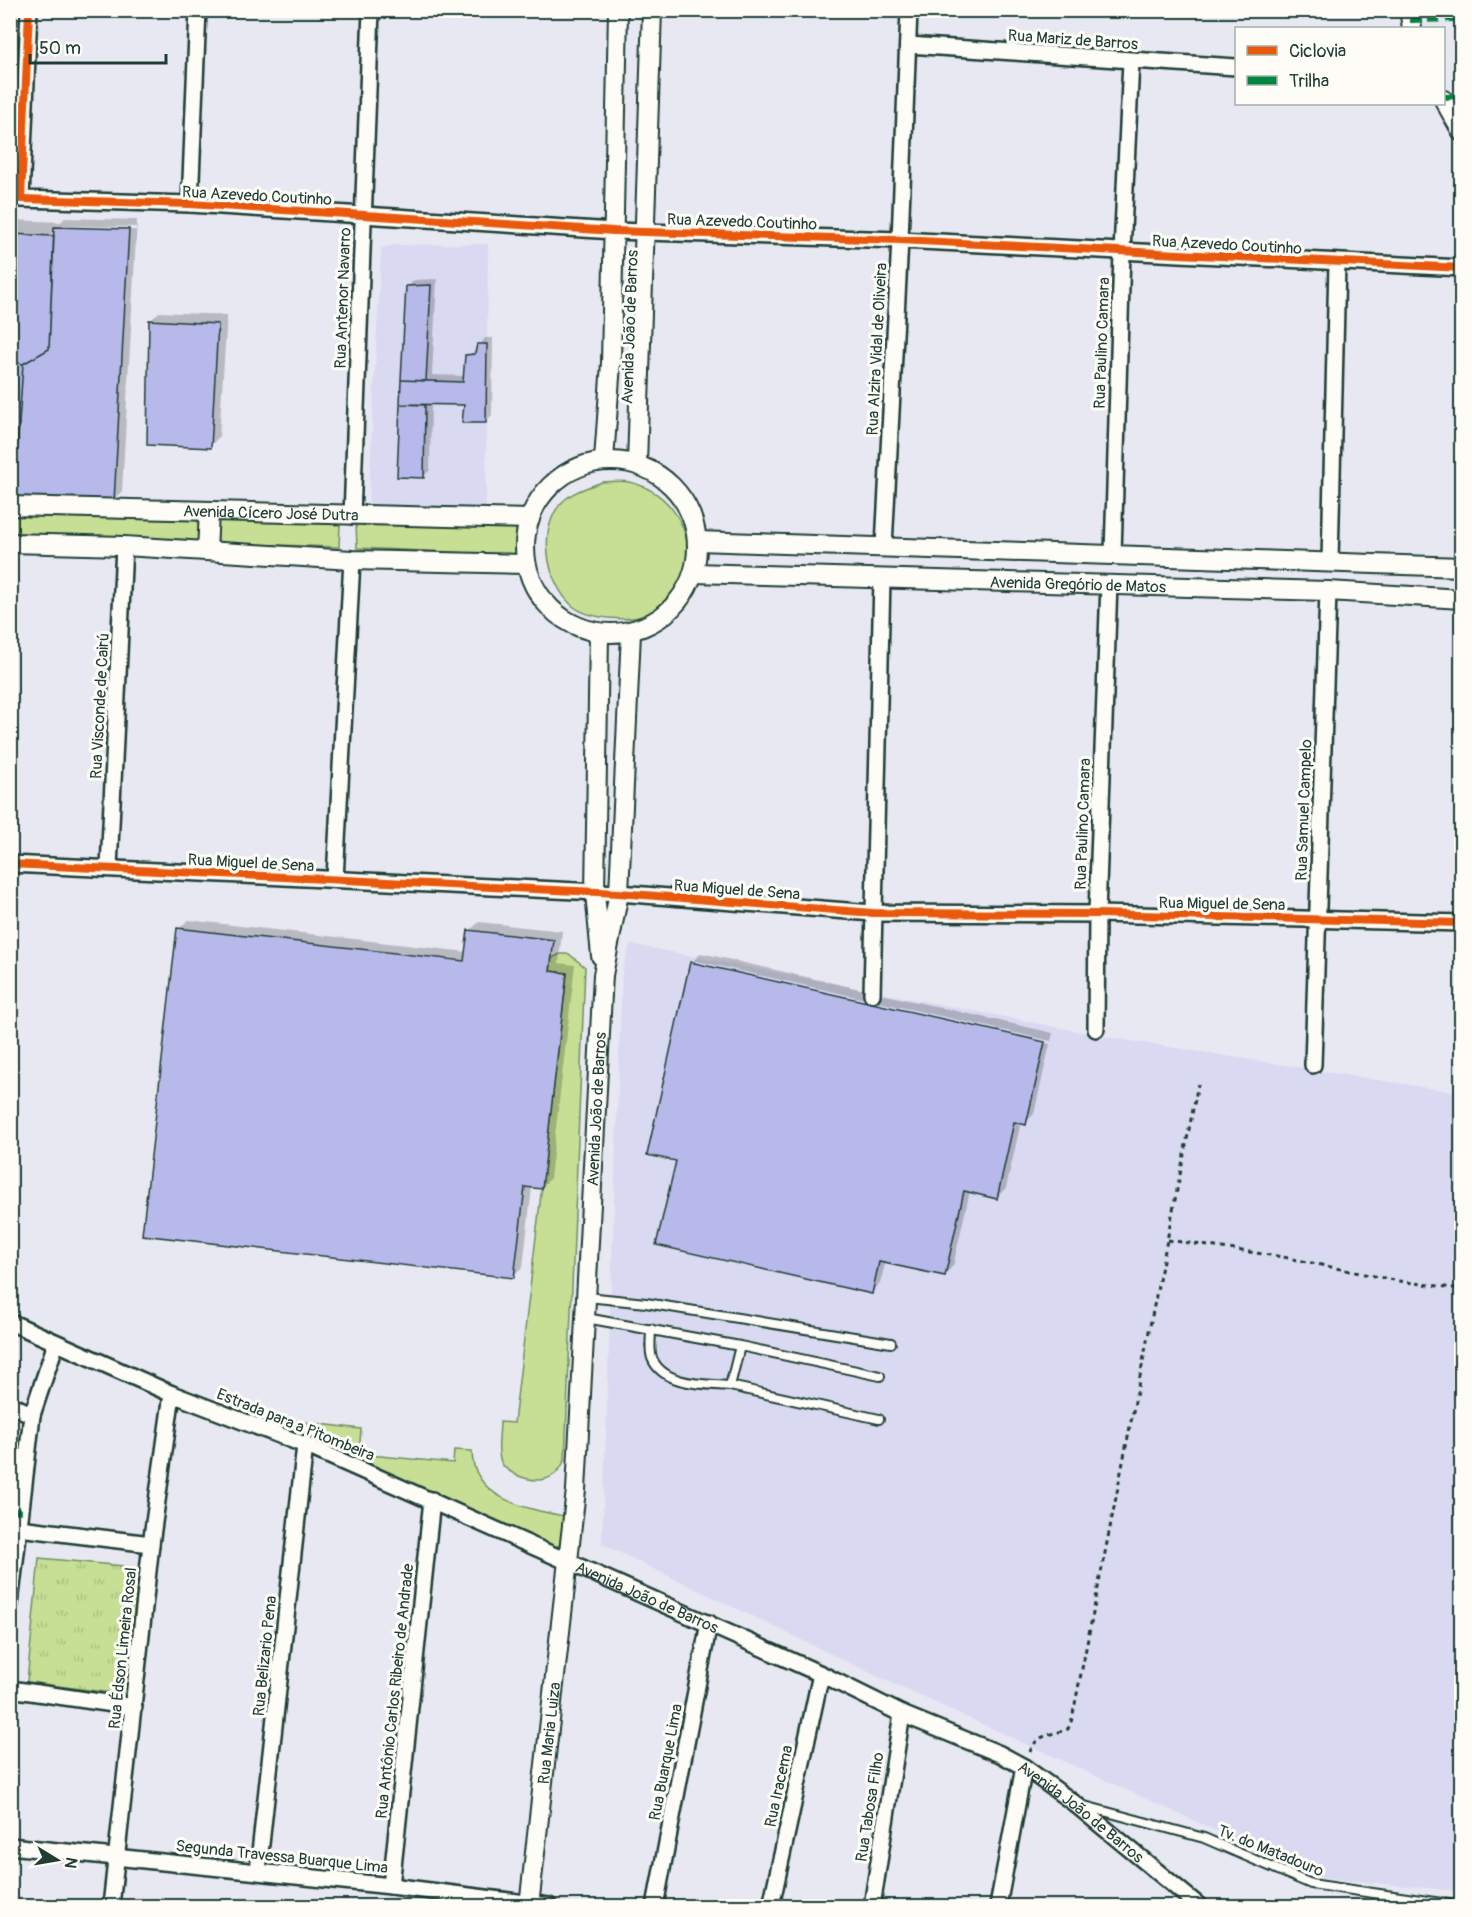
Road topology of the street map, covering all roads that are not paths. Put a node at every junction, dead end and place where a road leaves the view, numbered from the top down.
1 (30, 10) edge
2 (198, 10) edge
3 (371, 10) edge
4 (618, 10) edge
5 (652, 10) edge
6 (909, 10) edge
7 (1409, 10) edge
8 (1412, 27) edge
9 (908, 45) junction
10 (1131, 61) junction
11 (1235, 67) edge
12 (1445, 104) edge
13 (1461, 132) edge
14 (190, 204) junction
15 (363, 215) junction
16 (615, 231) junction
17 (646, 232) junction
18 (900, 240) junction
19 (1122, 252) junction
20 (1337, 263) junction
21 (1461, 268) edge
22 (604, 460) junction
23 (637, 464) junction
24 (10, 506) edge
25 (209, 512) junction
26 (352, 516) junction
27 (530, 519) junction
28 (698, 541) junction
29 (10, 543) edge
30 (124, 546) junction
31 (884, 546) junction
32 (207, 551) junction
33 (1113, 554) junction
34 (352, 560) junction
35 (1330, 561) junction
36 (526, 564) junction
37 (1461, 567) edge
38 (694, 573) junction
39 (882, 579) junction
40 (1109, 584) junction
41 (1328, 591) junction
42 (1461, 599) edge
43 (631, 633) junction
44 (599, 634) junction
45 (10, 864) edge
46 (109, 868) junction
47 (335, 879) junction
48 (595, 893) junction
49 (619, 893) junction
50 (873, 913) junction
51 (1097, 914) junction
52 (1318, 918) junction
53 (1461, 923) edge
54 (603, 975) junction
55 (872, 994) dead end
56 (1096, 1029) dead end
57 (1313, 1065) dead end
58 (586, 1297) junction
59 (585, 1318) junction
60 (10, 1322) edge
61 (651, 1329) junction
62 (56, 1343) junction
63 (891, 1343) dead end
64 (740, 1346) junction
65 (880, 1376) dead end
66 (730, 1386) junction
67 (172, 1394) junction
68 (10, 1404) edge
69 (32, 1415) junction
70 (879, 1419) dead end
71 (305, 1445) junction
72 (432, 1500) junction
73 (20, 1528) junction
74 (151, 1544) junction
75 (568, 1561) junction
76 (10, 1604) edge
77 (709, 1623) junction
78 (821, 1674) junction
79 (10, 1689) edge
80 (134, 1707) junction
81 (902, 1714) junction
82 (1024, 1767) junction
83 (1074, 1803) junction
84 (10, 1846) edge
85 (115, 1856) junction
86 (258, 1871) junction
87 (391, 1886) junction
88 (529, 1905) edge
89 (111, 1906) edge
90 (549, 1906) edge
91 (656, 1906) edge
92 (771, 1906) edge
93 (872, 1906) edge
94 (998, 1906) edge
95 (1199, 1906) edge
96 (1461, 1906) edge

1 - 14 street, Rua Azevedo Coutinho
2 - 14 street
3 - 15 street, Rua Antenor Navarro
4 - 16 street, Avenida João de Barros
5 - 17 street, Avenida João de Barros
6 - 9 street, Rua Alzira Vidal de Oliveira
7 - 8 street
9 - 10 street, Rua Mariz de Barros
9 - 18 street, Rua Alzira Vidal de Oliveira
10 - 11 street, Rua Mariz de Barros
10 - 19 street, Rua Paulino Camara
12 - 13 street
14 - 15 street, Rua Azevedo Coutinho
15 - 16 street, Rua Azevedo Coutinho
15 - 26 street, Rua Antenor Navarro
16 - 17 street, Rua Azevedo Coutinho
16 - 22 street, Avenida João de Barros
17 - 18 street, Rua Azevedo Coutinho
17 - 23 street, Avenida João de Barros
18 - 19 street, Rua Azevedo Coutinho
18 - 31 street, Rua Alzira Vidal de Oliveira
19 - 20 street, Rua Azevedo Coutinho
19 - 33 street, Rua Paulino Camara
20 - 21 street, Rua Azevedo Coutinho
20 - 35 street
22 - 23 street
22 - 27 street
23 - 28 street
24 - 25 street, Avenida Cícero José Dutra
25 - 26 street, Avenida Cícero José Dutra
25 - 32 street
26 - 27 street, Avenida Cícero José Dutra
27 - 36 street
28 - 31 street, Avenida Gregório de Matos
28 - 38 street
29 - 30 street
30 - 32 street
30 - 46 street, Rua Visconde de Cairú
31 - 33 street, Avenida Gregório de Matos
32 - 34 street
33 - 35 street, Avenida Gregório de Matos
34 - 36 street
34 - 47 street
35 - 37 street, Avenida Gregório de Matos
36 - 44 street
38 - 39 street, Avenida Gregório de Matos
38 - 43 street
39 - 40 street, Avenida Gregório de Matos
39 - 50 street
40 - 41 street, Avenida Gregório de Matos
40 - 51 street, Rua Paulino Camara
41 - 42 street, Avenida Gregório de Matos
41 - 52 street, Rua Samuel Campelo
43 - 44 street
43 - 49 street, Avenida João de Barros
44 - 48 street, Avenida João de Barros
45 - 46 street, Rua Miguel de Sena
46 - 47 street, Rua Miguel de Sena
47 - 48 street, Rua Miguel de Sena
48 - 49 street, Rua Miguel de Sena
48 - 54 street, Avenida João de Barros
49 - 50 street, Rua Miguel de Sena
49 - 54 street, Avenida João de Barros
50 - 51 street, Rua Miguel de Sena
50 - 55 street
51 - 52 street, Rua Miguel de Sena
51 - 56 street, Rua Paulino Camara
52 - 53 street, Rua Miguel de Sena
52 - 57 street, Rua Samuel Campelo
54 - 58 street, Avenida João de Barros
58 - 59 street, Avenida João de Barros
58 - 63 lane
59 - 61 lane
59 - 75 street, Avenida João de Barros
60 - 62 street, Estrada para a Pitombeira
61 - 64 lane
61 - 66 lane
62 - 67 street, Estrada para a Pitombeira
62 - 69 street
64 - 65 lane
64 - 66 lane
66 - 70 lane
67 - 71 street, Estrada para a Pitombeira
67 - 74 street, Rua Édson Limeira Rosal
68 - 69 street
69 - 73 street
71 - 72 street, Estrada para a Pitombeira
71 - 86 street, Rua Belizario Pena
72 - 75 street, Estrada para a Pitombeira
72 - 87 street, Rua Antônio Carlos Ribeiro de Andrade
73 - 74 street
73 - 76 street
74 - 80 street, Rua Édson Limeira Rosal
75 - 77 street, Avenida João de Barros
75 - 88 street, Rua Maria Luiza
77 - 78 street, Avenida João de Barros
77 - 91 street, Rua Buarque Lima
78 - 81 street, Avenida João de Barros
78 - 92 street, Rua Iracema
79 - 80 street
80 - 85 street, Rua Édson Limeira Rosal
81 - 82 street, Avenida João de Barros
81 - 93 street, Rua Tabosa Filho
82 - 83 street, Avenida João de Barros
82 - 94 street
83 - 95 street, Avenida João de Barros
83 - 96 lane, Tv. do Matadouro
84 - 85 street, Segunda Travessa Buarque Lima
85 - 86 street, Segunda Travessa Buarque Lima
85 - 89 street, Rua Édson Limeira Rosal
86 - 87 street, Segunda Travessa Buarque Lima
87 - 88 street, Segunda Travessa Buarque Lima
88 - 90 street, Segunda Travessa Buarque Lima

